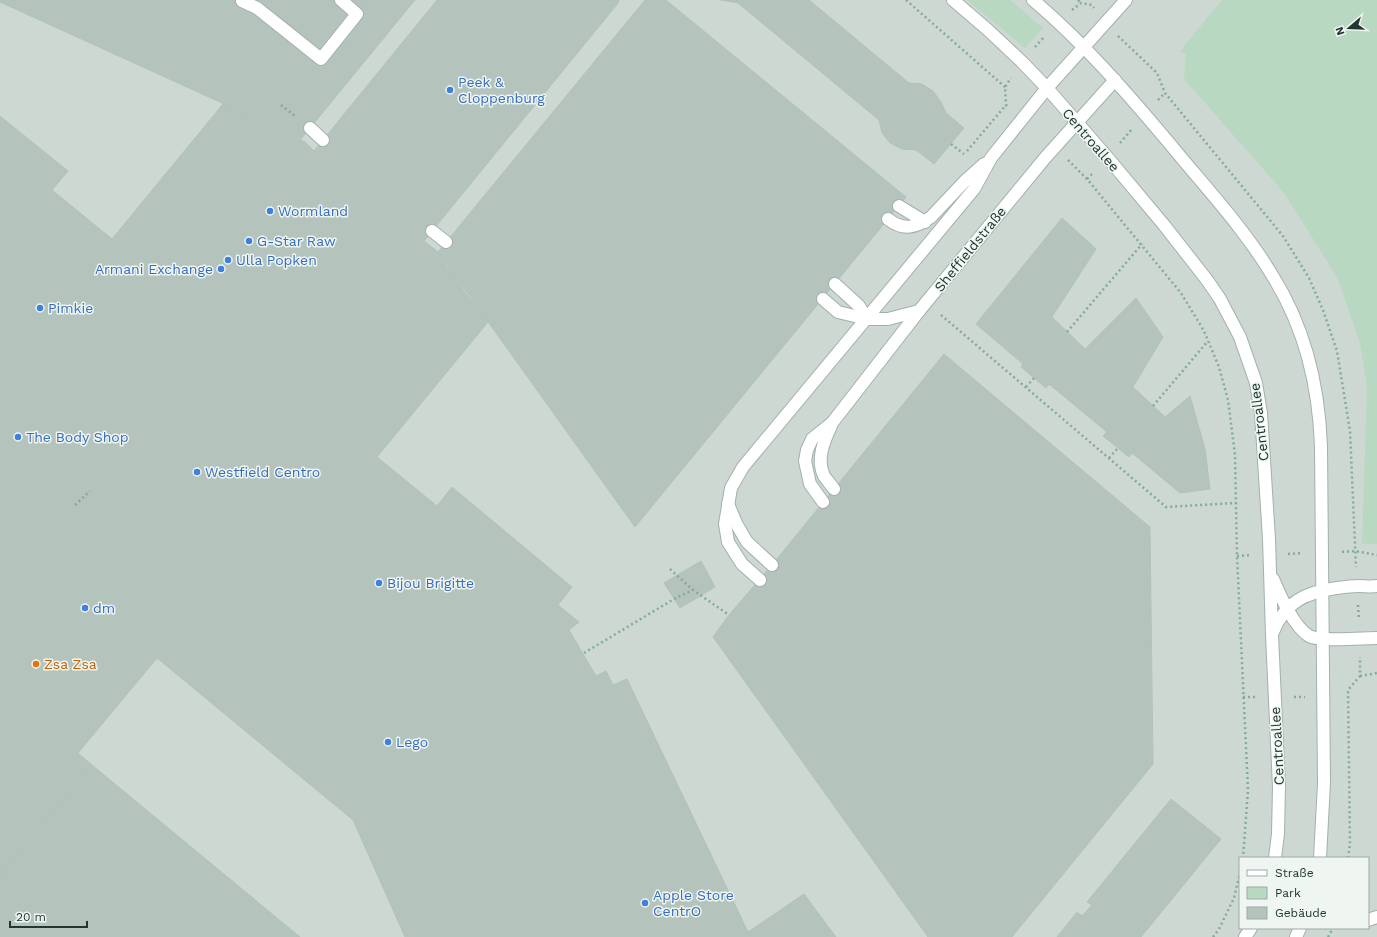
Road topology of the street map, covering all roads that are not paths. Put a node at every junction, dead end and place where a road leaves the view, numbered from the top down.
1 (341, 0) edge
2 (953, 0) edge
3 (1033, 0) edge
4 (1126, 0) edge
5 (242, 1) dead end
6 (1084, 47) junction
7 (1115, 80) junction
8 (1047, 88) junction
9 (1077, 123) junction
10 (310, 128) dead end
11 (323, 140) dead end
12 (991, 158) junction
13 (899, 206) dead end
14 (888, 219) dead end
15 (925, 222) junction
16 (432, 231) dead end
17 (446, 242) dead end
18 (835, 284) dead end
19 (823, 299) dead end
20 (923, 306) junction
21 (867, 319) junction
22 (832, 423) junction
23 (834, 489) dead end
24 (823, 502) dead end
25 (728, 504) junction
26 (772, 565) dead end
27 (1270, 570) junction
28 (760, 580) dead end
29 (1377, 586) edge
30 (1323, 590) junction
31 (1288, 610) junction
32 (1272, 635) junction
33 (1323, 638) junction
34 (1377, 638) edge
35 (1275, 857) edge
36 (1320, 857) edge

1 - 5 street
2 - 8 street, Centroallee
3 - 6 street
4 - 6 street
6 - 7 street
6 - 8 street
7 - 9 street, Sheffieldstraße
7 - 30 street
8 - 9 street, Centroallee
8 - 12 street
9 - 20 street, Sheffieldstraße
9 - 27 street, Centroallee
10 - 11 street
12 - 15 street
12 - 21 street
13 - 15 street
14 - 15 street
16 - 17 street
18 - 21 street
19 - 21 street
20 - 21 street
20 - 22 street, Sheffieldstraße
21 - 25 street
22 - 23 street, Sheffieldstraße
22 - 24 street, Sheffieldstraße
25 - 26 street
25 - 28 street
27 - 31 street
27 - 32 street, Centroallee
29 - 30 street
30 - 31 street
30 - 33 street
31 - 32 street
31 - 33 street
32 - 35 street, Centroallee
33 - 34 street
33 - 36 street

